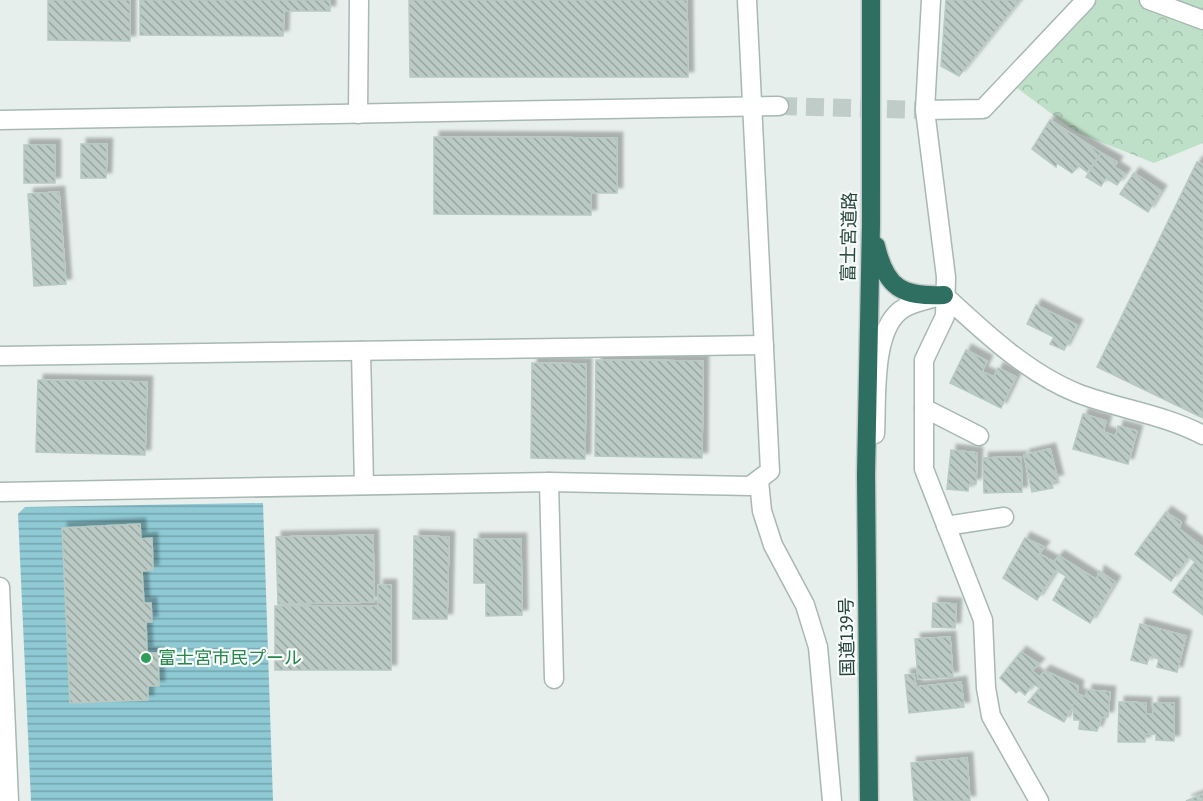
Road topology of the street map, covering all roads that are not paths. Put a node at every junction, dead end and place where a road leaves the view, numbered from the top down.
1 (359, 0) edge
2 (747, 0) edge
3 (871, 0) edge
4 (931, 0) edge
5 (1086, 0) edge
6 (1149, 0) edge
7 (1203, 20) edge
8 (779, 106) tunnel mouth
9 (752, 107) junction
10 (925, 110) junction
11 (358, 114) junction
12 (0, 120) edge
13 (871, 224) junction
14 (944, 295) junction
15 (764, 345) junction
16 (361, 351) junction
17 (0, 356) edge
18 (924, 408) junction
19 (1203, 435) edge
20 (979, 436) dead end
21 (866, 474) junction
22 (759, 481) junction
23 (549, 482) junction
24 (364, 485) junction
25 (0, 492) edge
26 (1004, 517) dead end
27 (946, 526) junction
28 (0, 587) edge
29 (554, 679) dead end
30 (9, 801) edge
31 (832, 801) edge
32 (869, 801) edge
33 (1039, 801) edge

1 - 11 street
2 - 9 street
3 - 13 highway, 富士宮道路
4 - 10 street
5 - 10 street
6 - 7 street
8 - 9 street
9 - 11 street
9 - 15 street
10 - 14 street
11 - 12 street
13 - 14 highway
13 - 21 highway, 富士宮道路
14 - 18 street
14 - 19 street
14 - 21 street
15 - 16 street
15 - 22 street
16 - 17 street
16 - 24 street
18 - 20 street
18 - 27 street
21 - 32 highway, 国道139号
22 - 23 street
22 - 31 street
23 - 24 street
23 - 29 street
24 - 25 street
26 - 27 street
27 - 33 street
28 - 30 street

